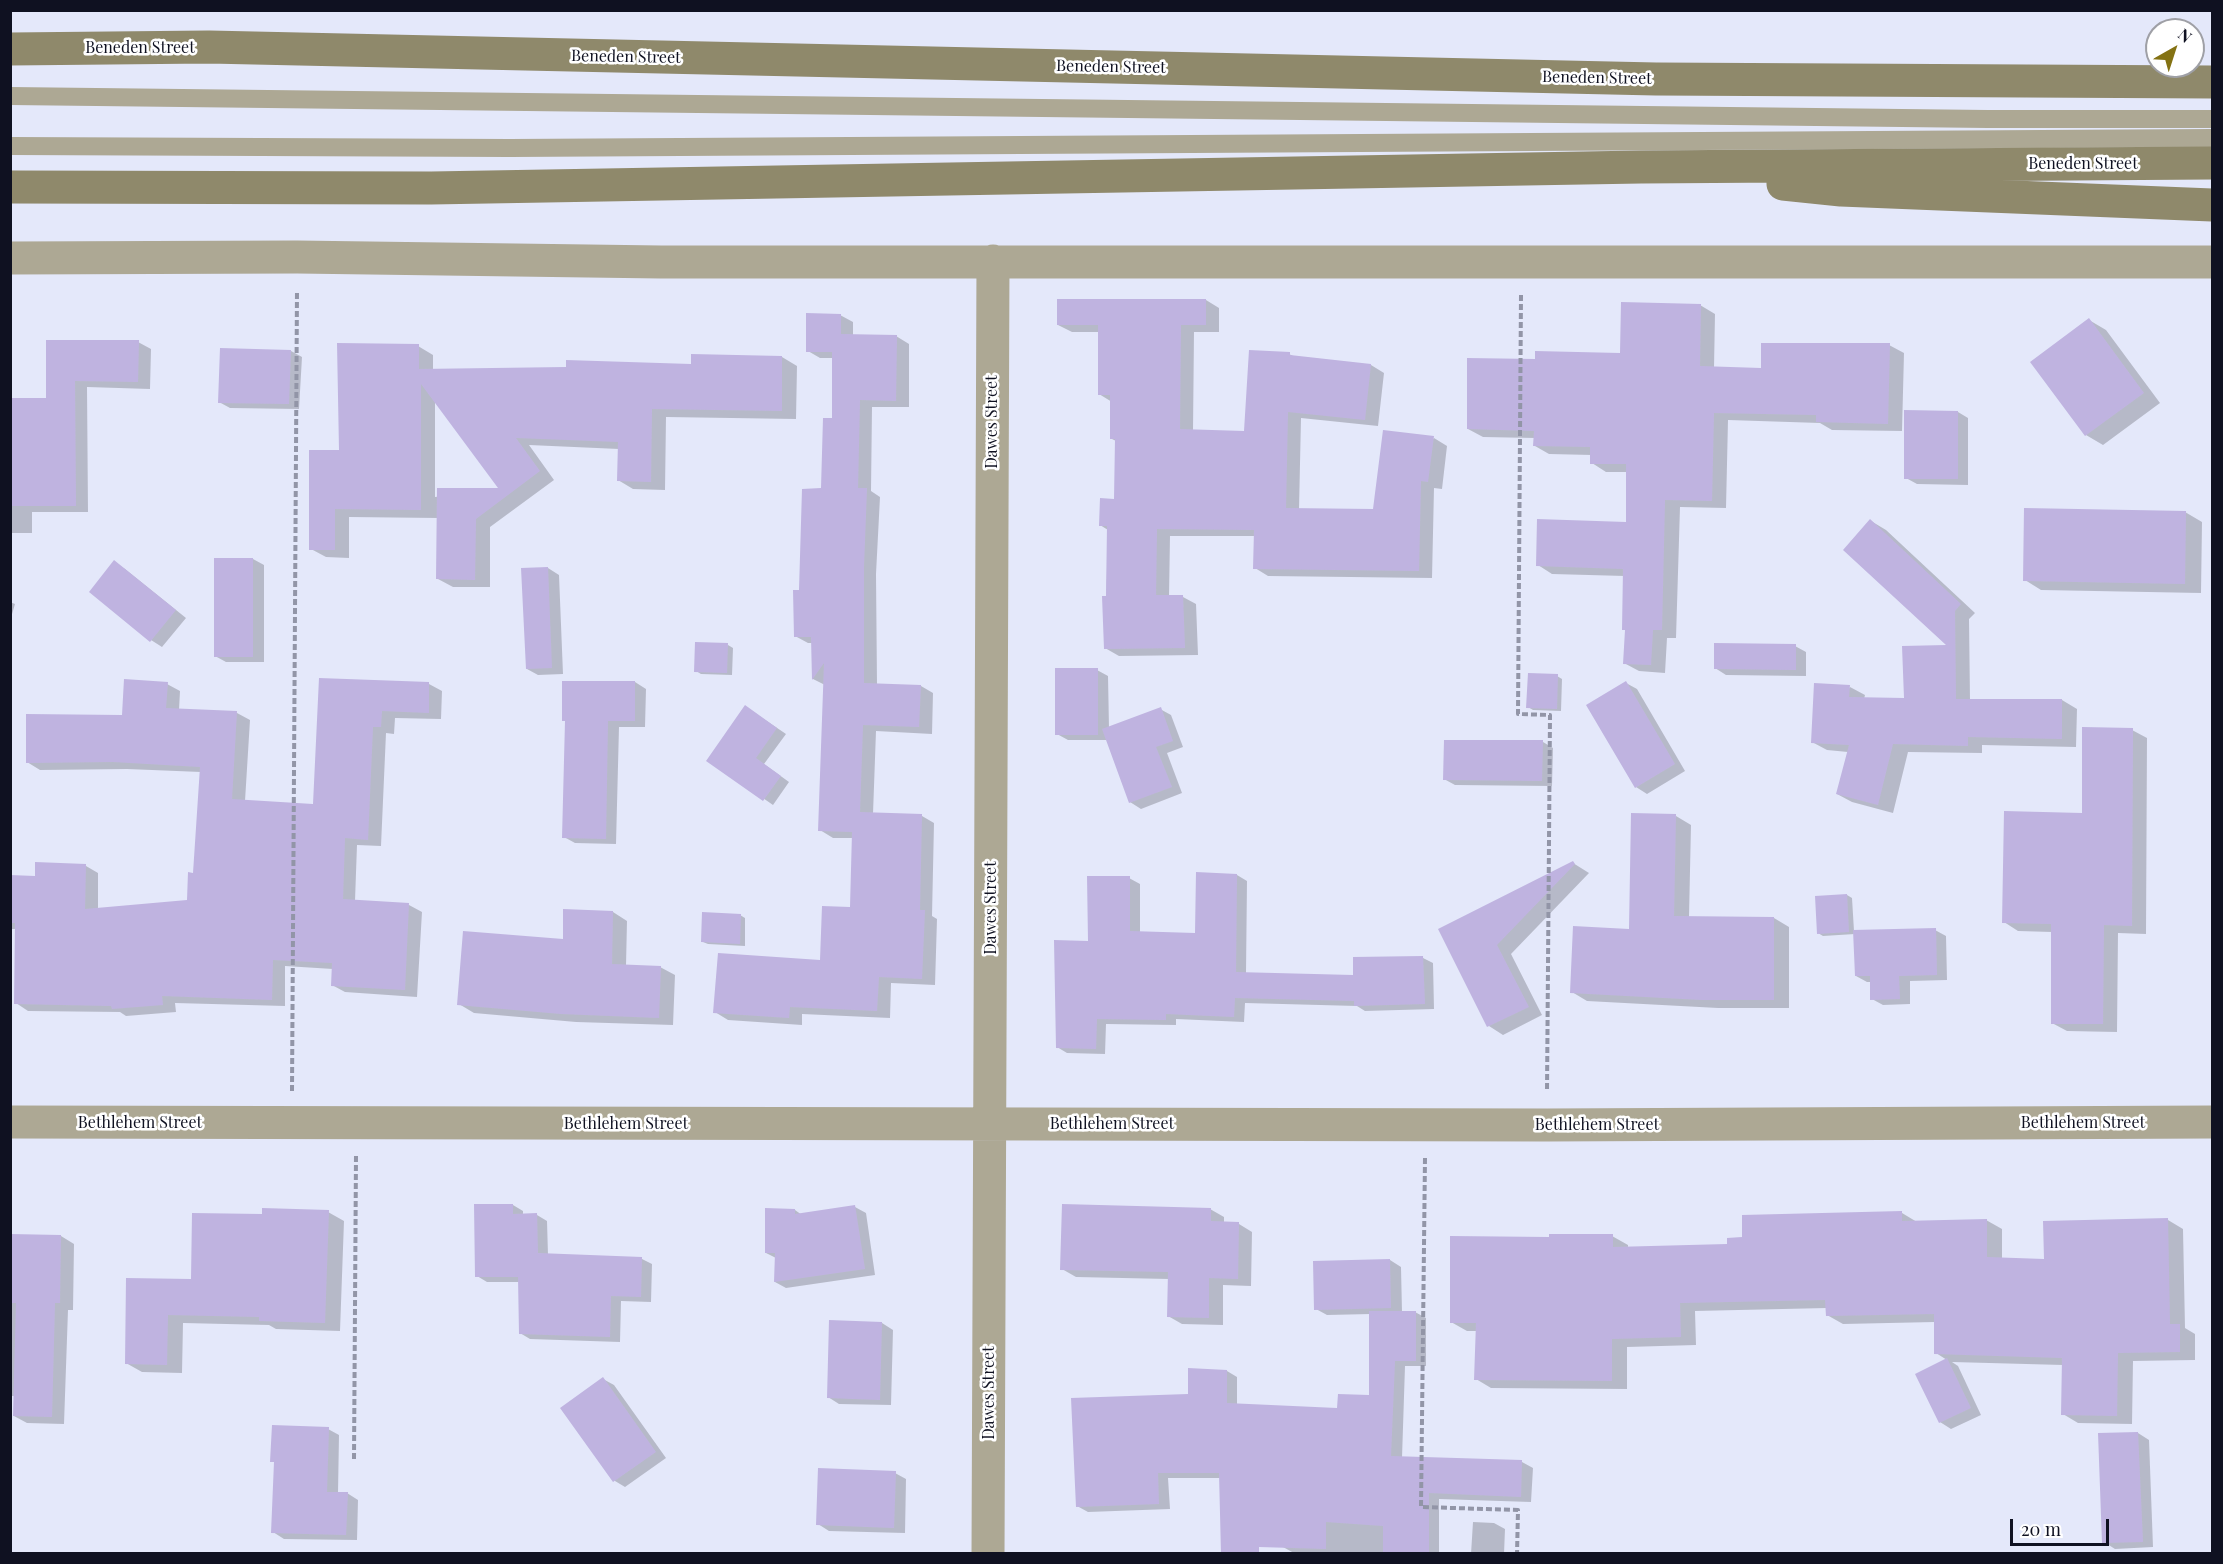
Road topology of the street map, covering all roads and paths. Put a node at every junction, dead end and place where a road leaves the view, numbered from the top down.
1 (10, 49) edge
2 (2212, 82) edge
3 (10, 96) edge
4 (2212, 119) edge
5 (2212, 138) edge
6 (10, 146) edge
7 (2212, 163) edge
8 (1641, 167) junction
9 (10, 187) edge
10 (2212, 205) edge
11 (297, 257) junction
12 (10, 258) edge
13 (993, 261) junction
14 (1521, 262) junction
15 (2212, 262) edge
16 (10, 1122) edge
17 (2212, 1122) edge
18 (292, 1123) junction
19 (356, 1124) junction
20 (990, 1124) junction
21 (1425, 1124) junction
22 (1547, 1125) junction
23 (354, 1459) dead end
24 (988, 1554) edge
25 (1517, 1554) edge

1 - 2 main road, Beneden Street
3 - 4 lane
5 - 6 lane
7 - 8 main road, Beneden Street
8 - 9 main road, Beneden Street
8 - 10 main road
11 - 12 street
11 - 13 street
11 - 18 path
13 - 14 street
13 - 20 street, Dawes Street
14 - 15 street
14 - 22 path
16 - 18 street, Bethlehem Street
17 - 22 street, Bethlehem Street
18 - 19 street, Bethlehem Street
19 - 20 street, Bethlehem Street
19 - 23 path
20 - 21 street, Bethlehem Street
20 - 24 street, Dawes Street
21 - 22 street, Bethlehem Street
21 - 25 path

